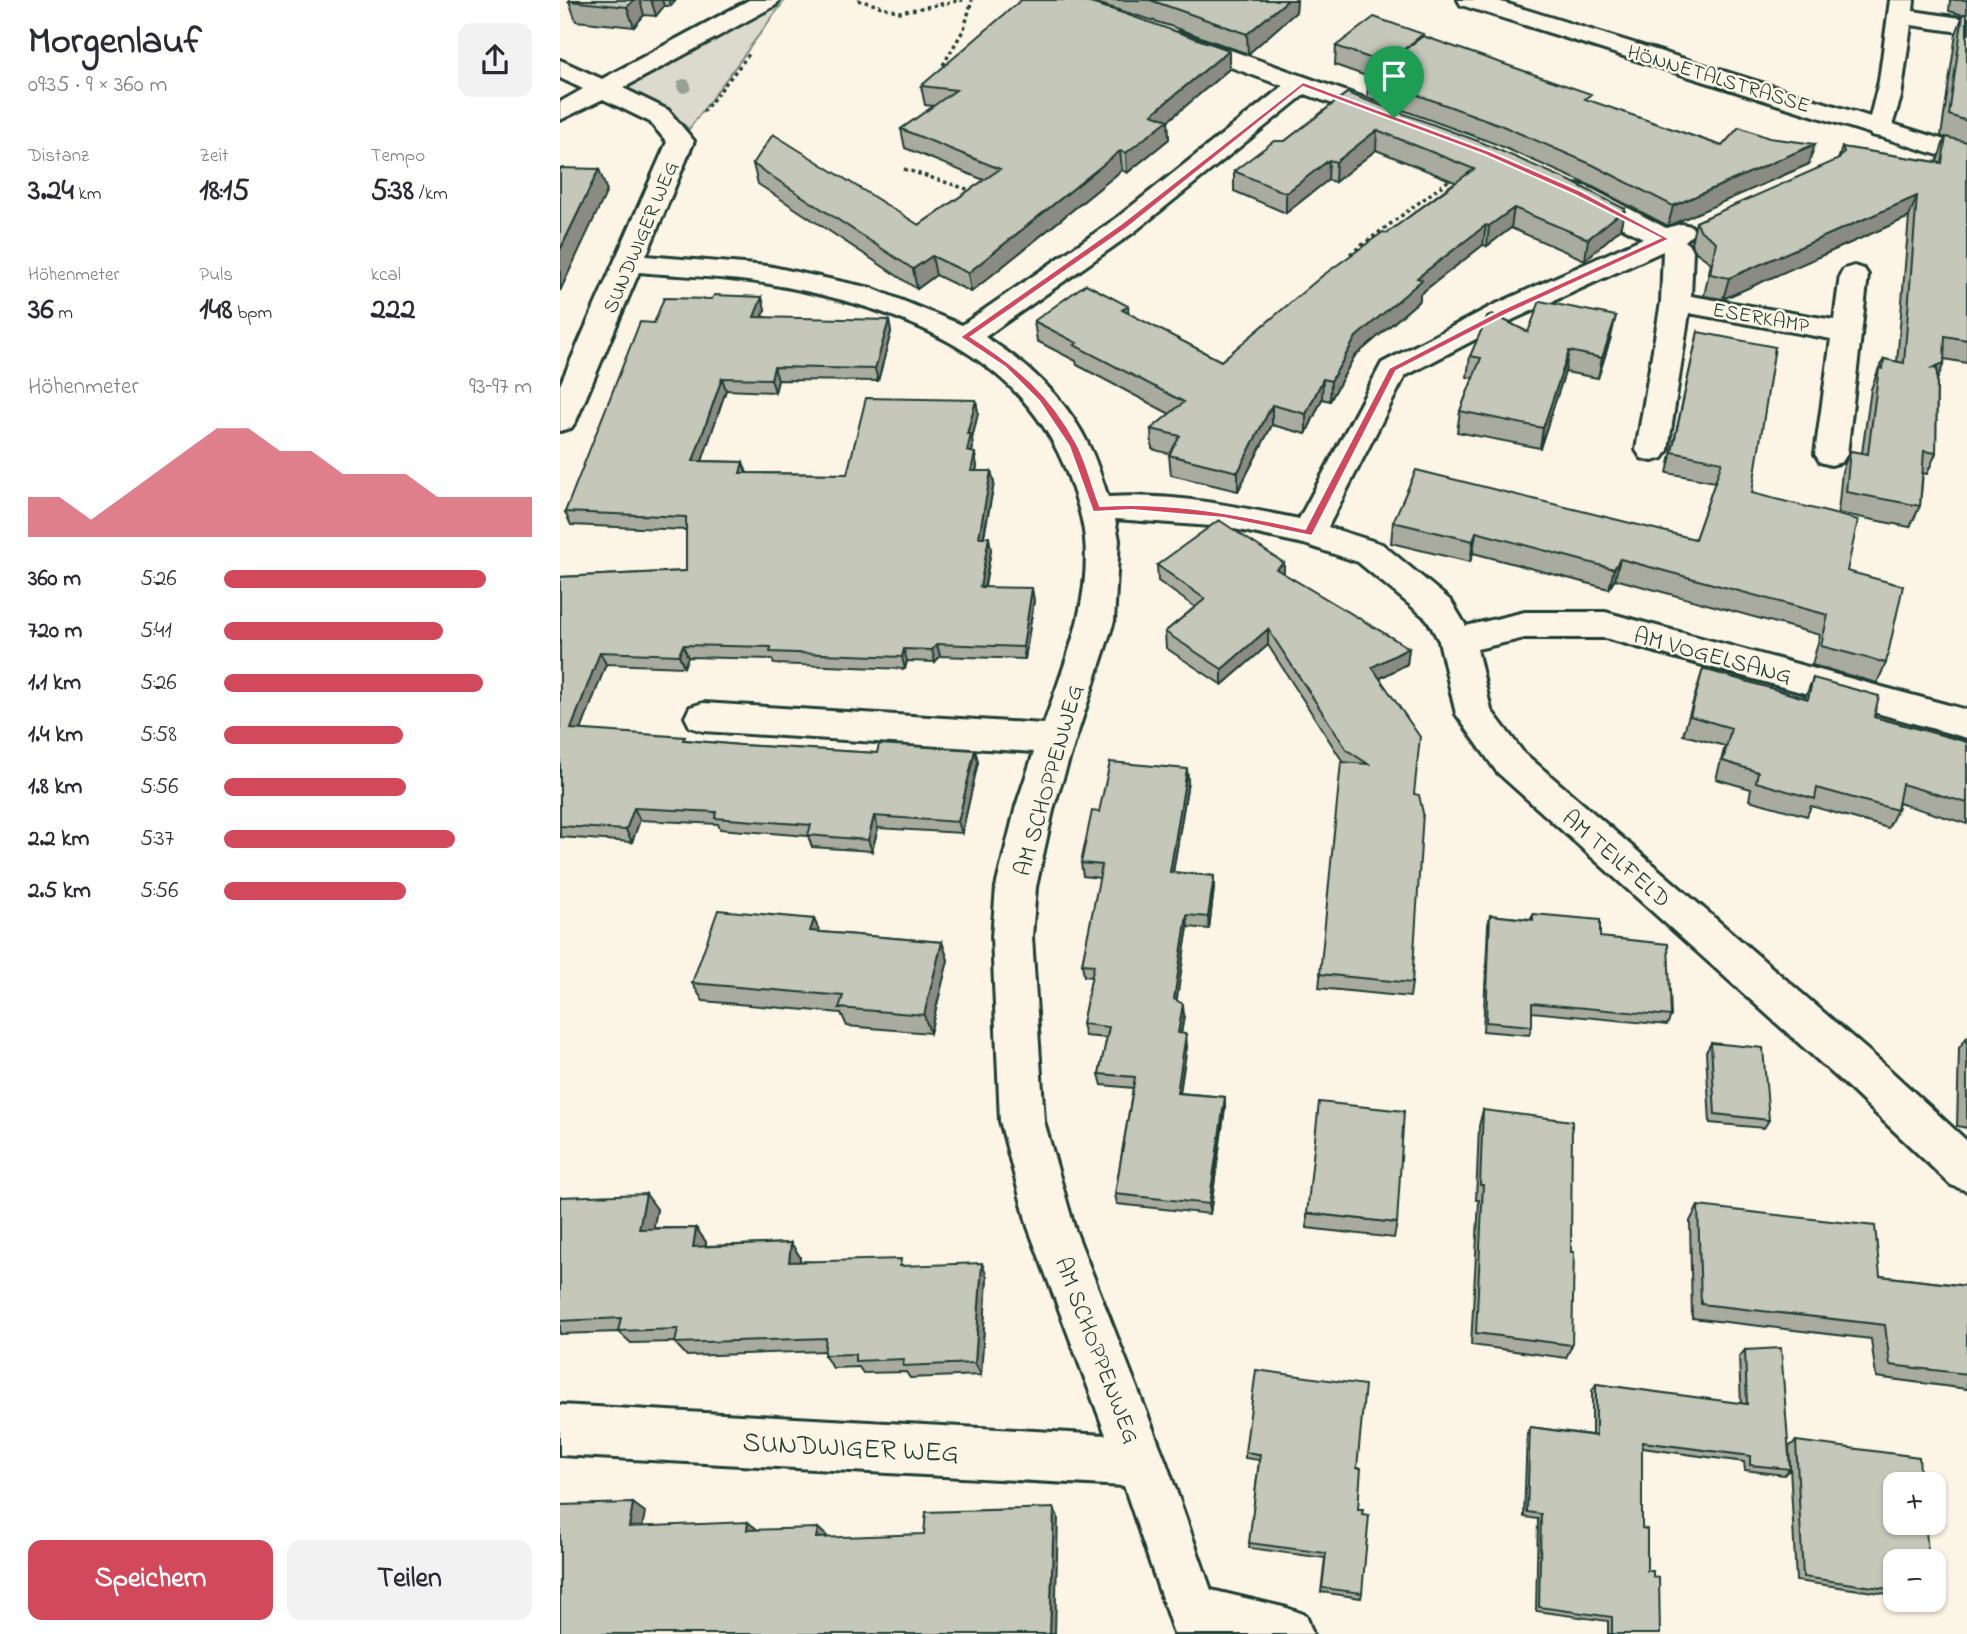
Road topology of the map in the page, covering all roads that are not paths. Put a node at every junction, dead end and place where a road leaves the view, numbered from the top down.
1 (767, 0) edge
2 (1470, 0) edge
3 (1901, 8) edge
4 (1967, 26) edge
5 (1160, 33) edge
6 (560, 68) edge
7 (1303, 85) junction
8 (603, 87) junction
9 (560, 112) edge
10 (1407, 123) edge
11 (1880, 129) junction
12 (1967, 156) edge
13 (1555, 183) edge
14 (1707, 220) edge
15 (1666, 239) junction
16 (630, 264) junction
17 (1854, 275) dead end
18 (1676, 302) junction
19 (1847, 332) junction
20 (964, 337) junction
21 (560, 421) edge
22 (1652, 450) dead end
23 (1831, 454) dead end
24 (1096, 509) junction
25 (1308, 533) junction
26 (1457, 641) junction
27 (703, 717) dead end
28 (1967, 724) edge
29 (1058, 739) junction
30 (1967, 1170) edge
31 (560, 1430) edge
32 (1141, 1462) junction
33 (1196, 1623) edge
34 (1287, 1634) edge

1 - 8 street
2 - 11 street, HÖNNETALSTRASSE
3 - 4 street
3 - 11 street
5 - 7 street
6 - 8 street, SUNDWIGER WEG
7 - 10 street
7 - 20 street
8 - 9 street
8 - 16 street, SUNDWIGER WEG
11 - 12 street, HÖNNETALSTRASSE
13 - 15 street
14 - 15 street
15 - 18 street
15 - 25 street
16 - 20 street, AM SCHOPPENWEG
16 - 21 street, SUNDWIGER WEG
17 - 19 street
18 - 19 street, ESERKAMP
18 - 22 street
19 - 23 street
20 - 24 street, AM SCHOPPENWEG
24 - 25 street, AM TEILFELD
24 - 29 street, AM SCHOPPENWEG
25 - 26 street, AM TEILFELD
26 - 28 street, AM VOGELSANG
26 - 30 street, AM TEILFELD
27 - 29 street
29 - 32 street, AM SCHOPPENWEG
31 - 32 street, SUNDWIGER WEG
32 - 33 street, AM SCHOPPENWEG
33 - 34 street

